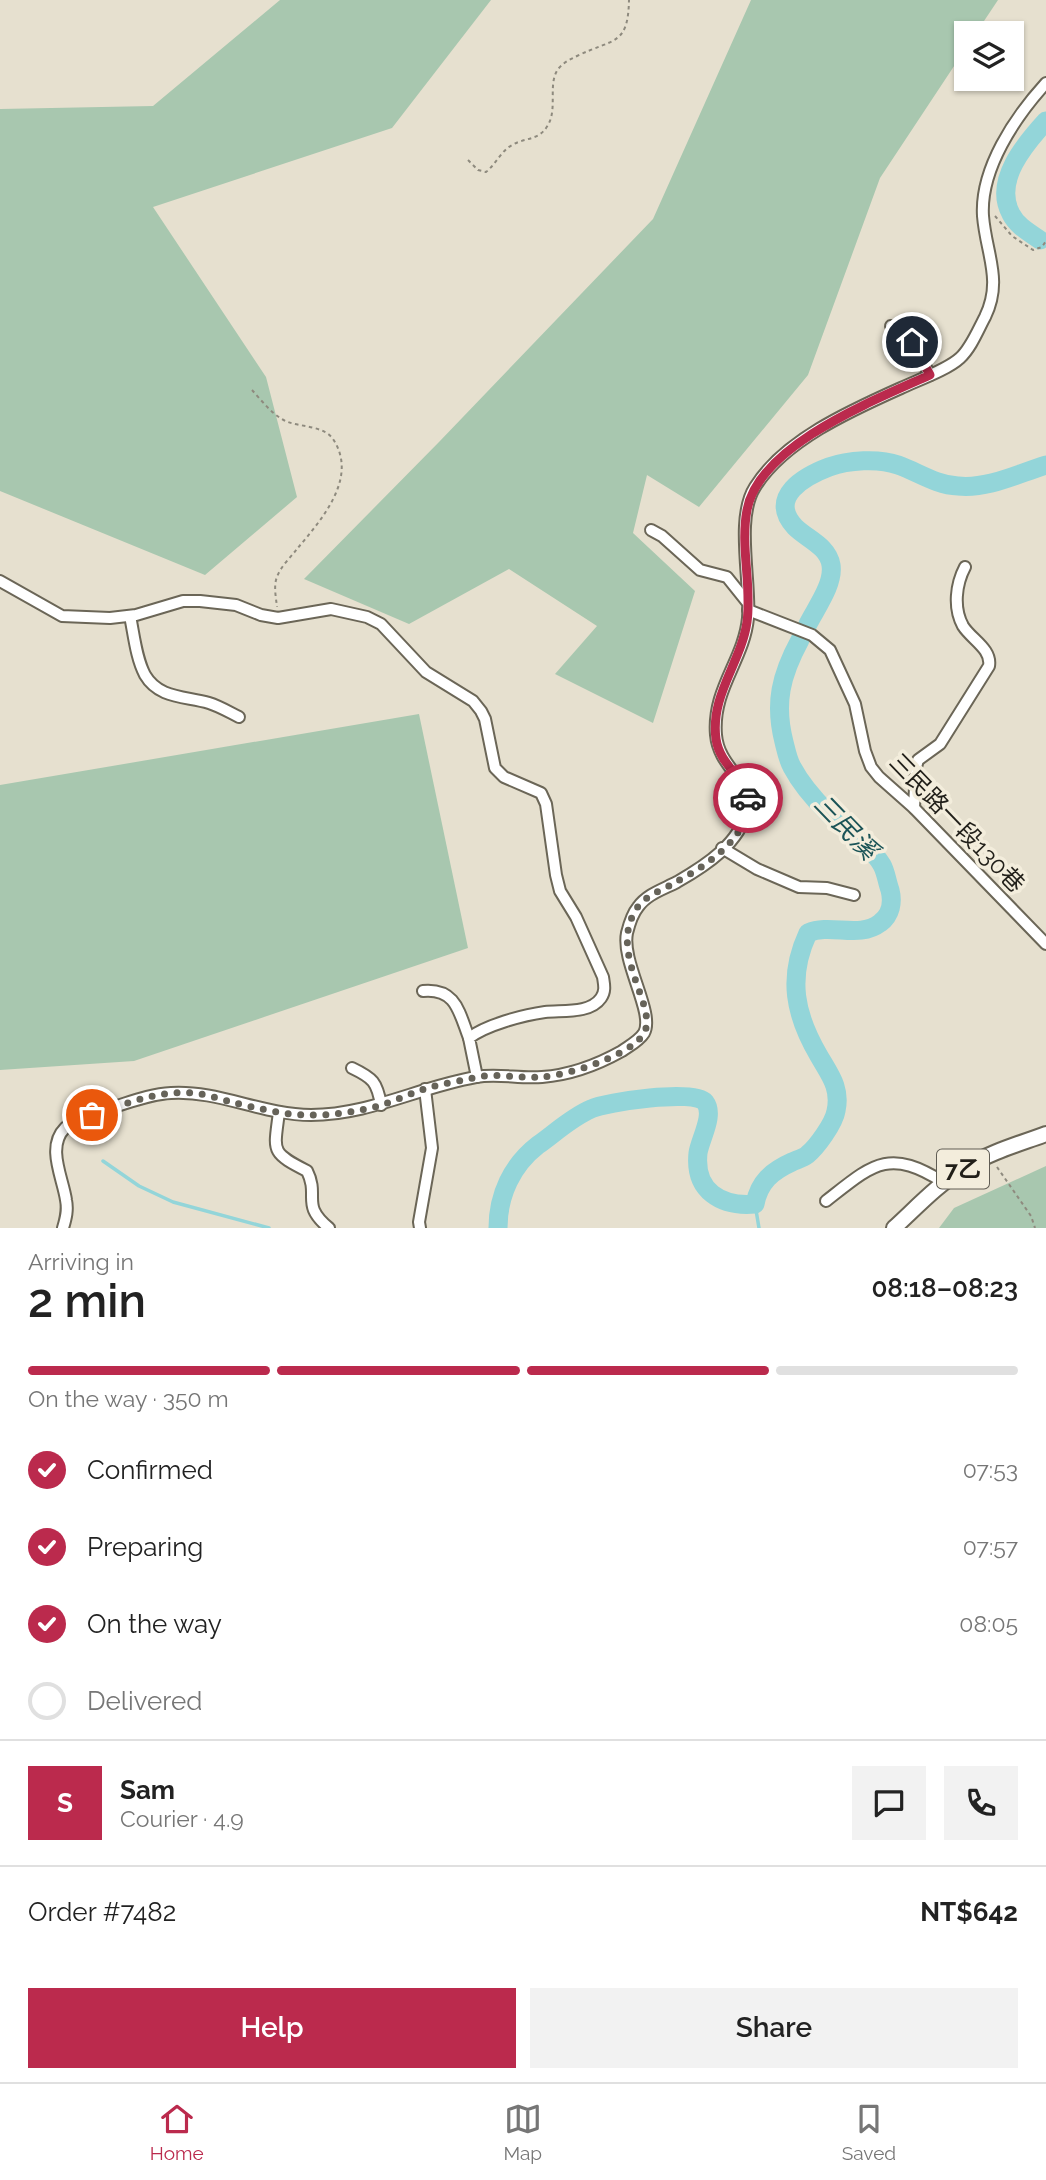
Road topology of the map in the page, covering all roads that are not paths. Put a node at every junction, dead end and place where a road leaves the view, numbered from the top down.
1 (1046, 83) edge
2 (891, 326) dead end
3 (930, 375) junction
4 (651, 530) dead end
5 (965, 567) dead end
6 (0, 581) edge
7 (747, 606) junction
8 (130, 616) junction
9 (239, 717) dead end
10 (914, 808) junction
11 (722, 848) junction
12 (854, 895) dead end
13 (1046, 944) edge
14 (423, 991) dead end
15 (469, 1038) junction
16 (352, 1068) dead end
17 (477, 1077) junction
18 (425, 1089) junction
19 (381, 1105) junction
20 (279, 1112) junction
21 (1046, 1134) edge
22 (943, 1182) junction
23 (826, 1201) dead end
24 (63, 1228) edge
25 (329, 1228) edge
26 (420, 1228) edge
27 (894, 1228) edge

1 - 3 street
2 - 3 street
3 - 7 street
4 - 7 street
5 - 10 street
6 - 8 street
7 - 10 street, 三民路一段130巷
7 - 11 street
8 - 9 street
8 - 15 street
10 - 13 street, 三民路一段130巷
11 - 12 street
11 - 17 street
14 - 15 street
15 - 17 street
16 - 19 street
17 - 18 street
18 - 19 street
18 - 26 street
19 - 20 street
20 - 24 street
20 - 25 street
21 - 22 main road, 7乙
22 - 23 street
22 - 27 main road, 7乙

